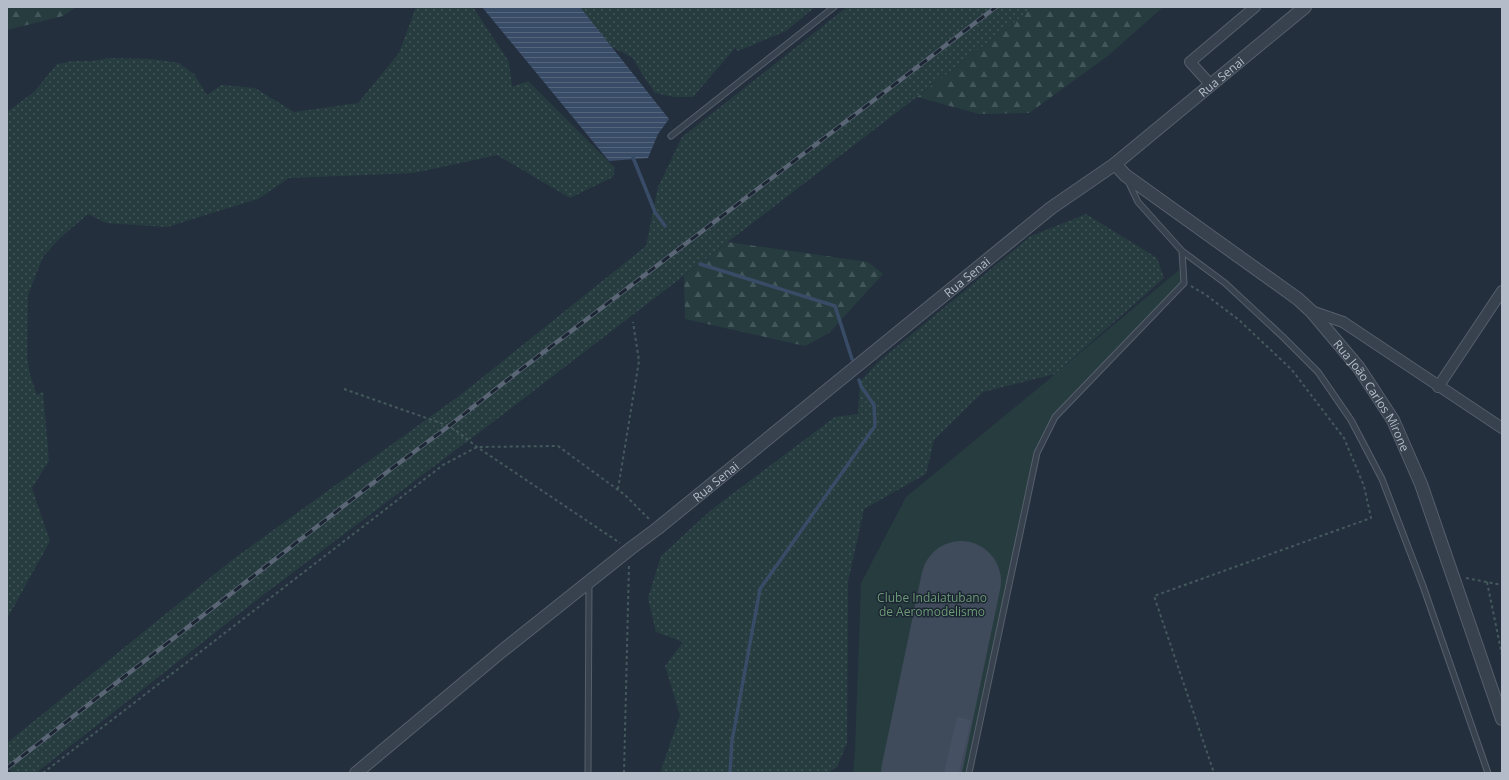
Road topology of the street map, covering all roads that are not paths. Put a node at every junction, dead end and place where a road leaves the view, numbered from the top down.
1 (834, 7) edge
2 (1255, 7) edge
3 (1305, 7) edge
4 (1210, 84) junction
5 (671, 136) dead end
6 (1115, 164) junction
7 (1125, 175) junction
8 (1182, 251) junction
9 (1502, 291) edge
10 (1311, 311) junction
11 (1438, 387) junction
12 (1502, 428) edge
13 (590, 581) junction
14 (1502, 719) edge
15 (356, 773) edge
16 (588, 773) edge
17 (969, 773) edge
18 (1488, 773) edge

1 - 5 lane
2 - 4 street
3 - 4 street, Rua Senai
4 - 6 street, Rua Senai
6 - 7 street, Rua João Carlos Mirone
6 - 13 street, Rua Senai
7 - 8 lane
7 - 10 street, Rua João Carlos Mirone
8 - 17 lane
8 - 18 lane
9 - 11 street
10 - 11 street
10 - 14 street, Rua João Carlos Mirone
11 - 12 street
13 - 15 street, Rua Senai
13 - 16 lane

